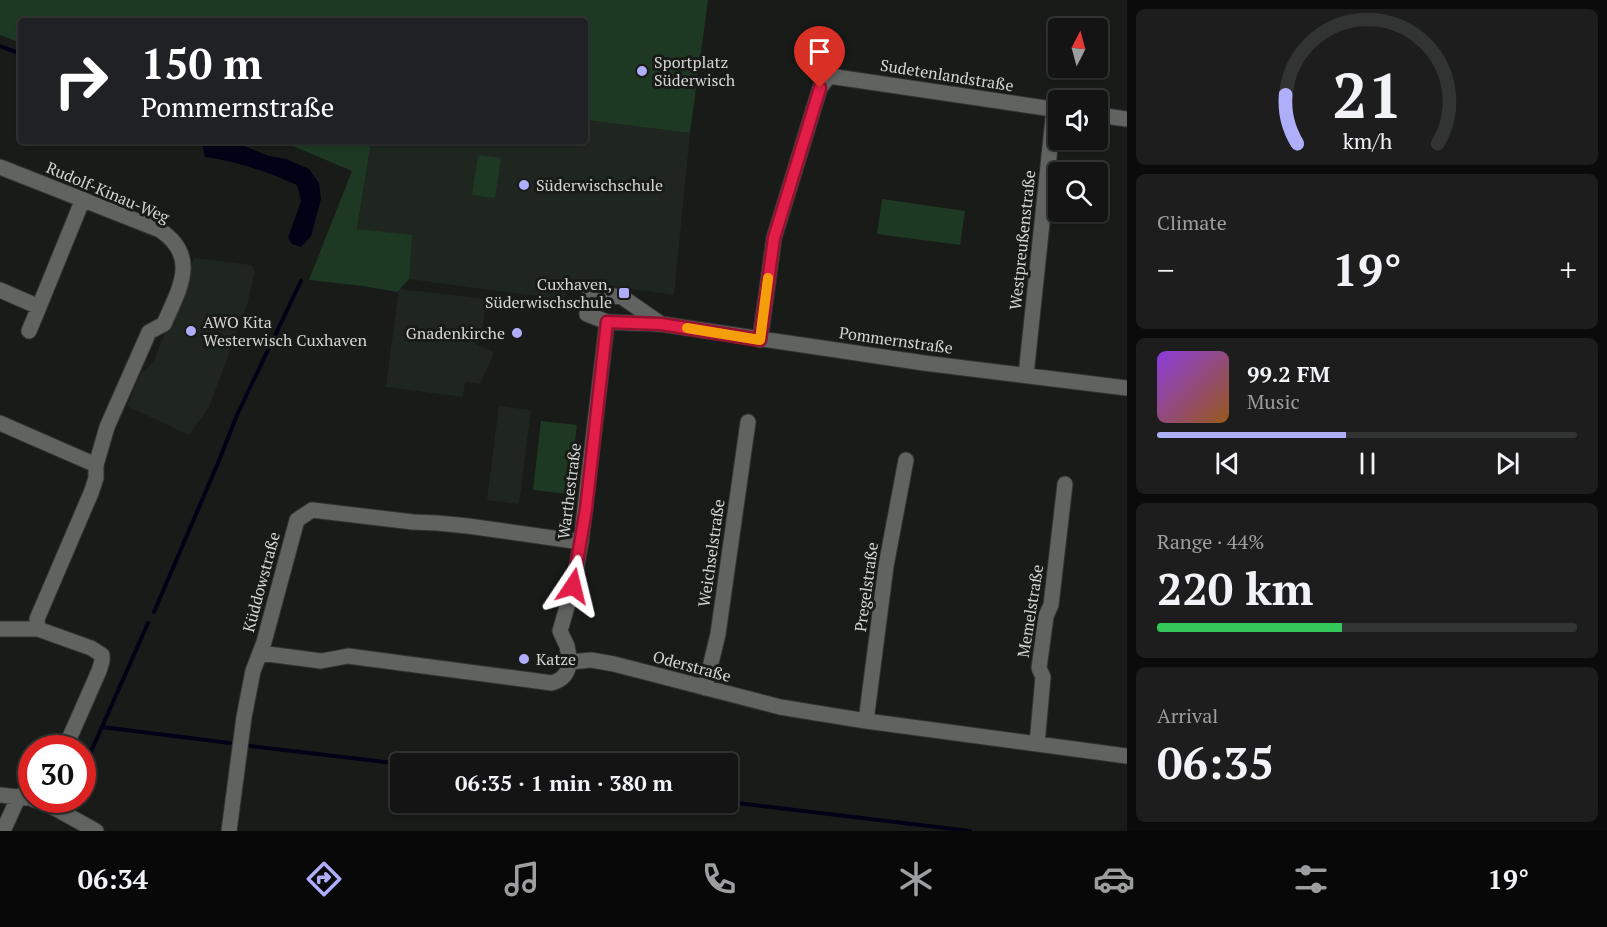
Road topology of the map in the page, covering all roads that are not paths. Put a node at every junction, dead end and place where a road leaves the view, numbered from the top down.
1 (1048, 109) edge
2 (1108, 117) edge
3 (1127, 120) edge
4 (1052, 150) edge
5 (0, 167) edge
6 (83, 200) junction
7 (0, 290) edge
8 (39, 307) junction
9 (607, 322) junction
10 (661, 324) junction
11 (29, 332) dead end
12 (760, 340) junction
13 (1026, 375) junction
14 (1127, 388) edge
15 (748, 422) dead end
16 (0, 423) edge
17 (906, 460) dead end
18 (96, 465) junction
19 (1065, 484) dead end
20 (581, 542) junction
21 (0, 629) edge
22 (38, 629) junction
23 (260, 653) junction
24 (570, 662) junction
25 (705, 688) junction
26 (866, 721) junction
27 (71, 735) edge
28 (1037, 744) junction
29 (1127, 756) edge
30 (0, 795) edge
31 (18, 797) edge
32 (20, 813) edge
33 (61, 813) edge
34 (3, 831) edge
35 (96, 831) edge
36 (229, 831) edge

1 - 12 street, Sudetenlandstraße
2 - 3 street
4 - 13 street, Westpreußenstraße
5 - 6 street, Rudolf-Kinau-Weg
6 - 8 street
6 - 18 street, Rudolf-Kinau-Weg
7 - 8 street
8 - 11 street
9 - 10 street, Pommernstraße
9 - 10 street, Pommernstraße
9 - 20 street, Warthestraße
10 - 12 street, Pommernstraße
12 - 13 street, Pommernstraße
13 - 14 street, Pommernstraße
15 - 25 street, Weichselstraße
16 - 18 street
17 - 26 street, Pregelstraße
18 - 22 street, Rudolf-Kinau-Weg
19 - 28 street, Memelstraße
20 - 23 street, Küddowstraße
20 - 24 street, Warthestraße
21 - 22 street
22 - 27 street
23 - 24 street
23 - 36 street, Küddowstraße
24 - 25 street, Oderstraße
25 - 26 street, Oderstraße
26 - 28 street, Oderstraße
28 - 29 street, Oderstraße
30 - 31 street
32 - 34 street
33 - 35 street

